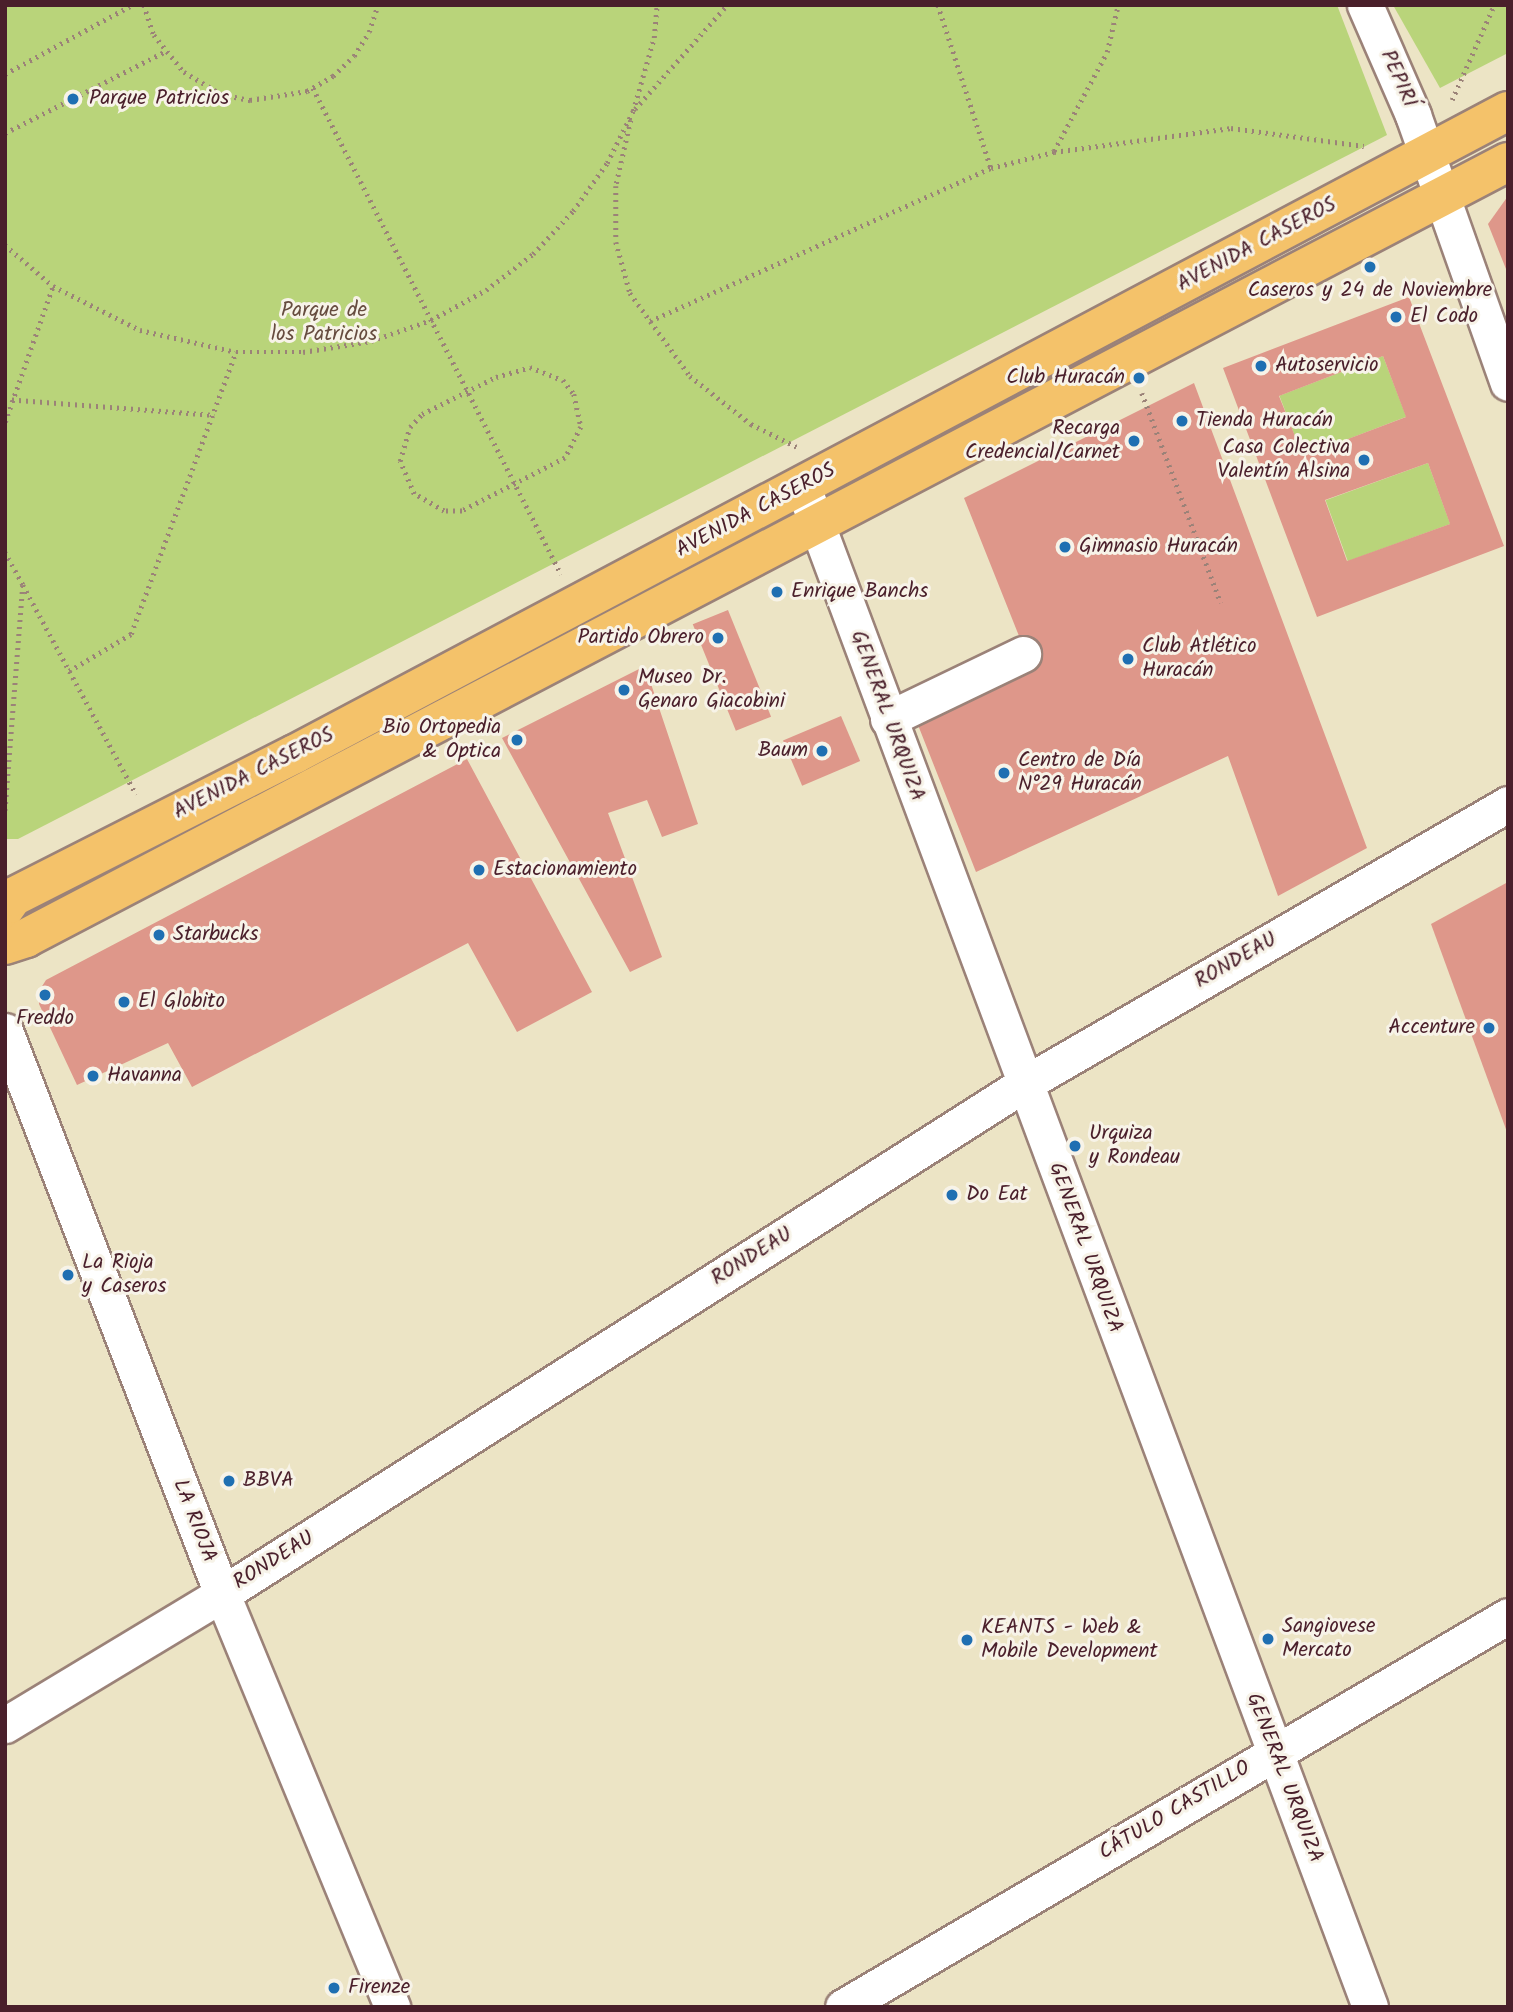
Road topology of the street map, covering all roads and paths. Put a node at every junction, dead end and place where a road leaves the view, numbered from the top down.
1 (132, 5) edge
2 (144, 5) edge
3 (378, 5) edge
4 (657, 5) edge
5 (727, 5) edge
6 (938, 5) edge
7 (1118, 5) edge
8 (1365, 5) edge
9 (1494, 5) edge
10 (164, 52) junction
11 (5, 74) edge
12 (313, 88) junction
13 (1450, 104) dead end
14 (633, 111) junction
15 (1508, 111) edge
16 (5, 133) edge
17 (1054, 152) junction
18 (1428, 154) junction
19 (1508, 162) edge
20 (990, 168) junction
21 (1440, 198) junction
22 (5, 244) edge
23 (53, 286) junction
24 (431, 320) junction
25 (650, 321) junction
26 (236, 352) junction
27 (1129, 359) junction
28 (1508, 383) edge
29 (467, 391) junction
30 (8, 400) edge
31 (214, 415) junction
32 (5, 422) edge
33 (838, 468) junction
34 (516, 486) junction
35 (809, 504) junction
36 (5, 552) edge
37 (23, 585) junction
38 (1221, 603) dead end
39 (577, 605) junction
40 (1023, 654) dead end
41 (69, 671) junction
42 (888, 719) junction
43 (1508, 804) edge
44 (5, 815) edge
45 (152, 825) junction
46 (5, 908) edge
47 (5, 944) edge
48 (5, 1031) edge
49 (1024, 1084) junction
50 (222, 1594) junction
51 (1508, 1616) edge
52 (5, 1725) edge
53 (1274, 1752) junction
54 (393, 2007) edge
55 (843, 2007) edge
56 (1370, 2007) edge

1 - 11 path
2 - 10 path
3 - 12 path
4 - 14 path
5 - 14 path
6 - 20 path
7 - 17 path
8 - 18 street, PEPIRÍ
9 - 13 path
10 - 12 path
10 - 16 path
12 - 24 path
14 - 24 path
14 - 25 path
15 - 18 main road, AVENIDA CASEROS
17 - 18 path
17 - 20 path
18 - 21 street, PEPIRÍ
18 - 33 main road, AVENIDA CASEROS
19 - 21 main road, AVENIDA CASEROS
20 - 25 path
21 - 27 main road, AVENIDA CASEROS
21 - 28 street, PEPIRÍ
22 - 23 path
23 - 26 path
23 - 30 path
24 - 26 path
24 - 29 path
25 - 33 path
26 - 31 path
27 - 35 main road, AVENIDA CASEROS
27 - 38 path
29 - 34 path
29 - 34 path
29 - 34 path
30 - 31 path
30 - 32 path
31 - 41 path
33 - 35 main road, AVENIDA CASEROS
34 - 39 path
35 - 39 main road, AVENIDA CASEROS
35 - 42 street, GENERAL URQUIZA
35 - 47 main road, AVENIDA CASEROS
36 - 37 path
37 - 41 path
37 - 44 path
39 - 45 main road, AVENIDA CASEROS
40 - 42 street
41 - 45 path
42 - 49 street, GENERAL URQUIZA
43 - 49 street, RONDEAU
45 - 46 main road, AVENIDA CASEROS
48 - 50 street, LA RIOJA
49 - 50 street, RONDEAU
49 - 53 street, GENERAL URQUIZA
50 - 52 street, RONDEAU
50 - 54 street, LA RIOJA
51 - 53 street, CÁTULO CASTILLO
53 - 55 street, CÁTULO CASTILLO
53 - 56 street, GENERAL URQUIZA

